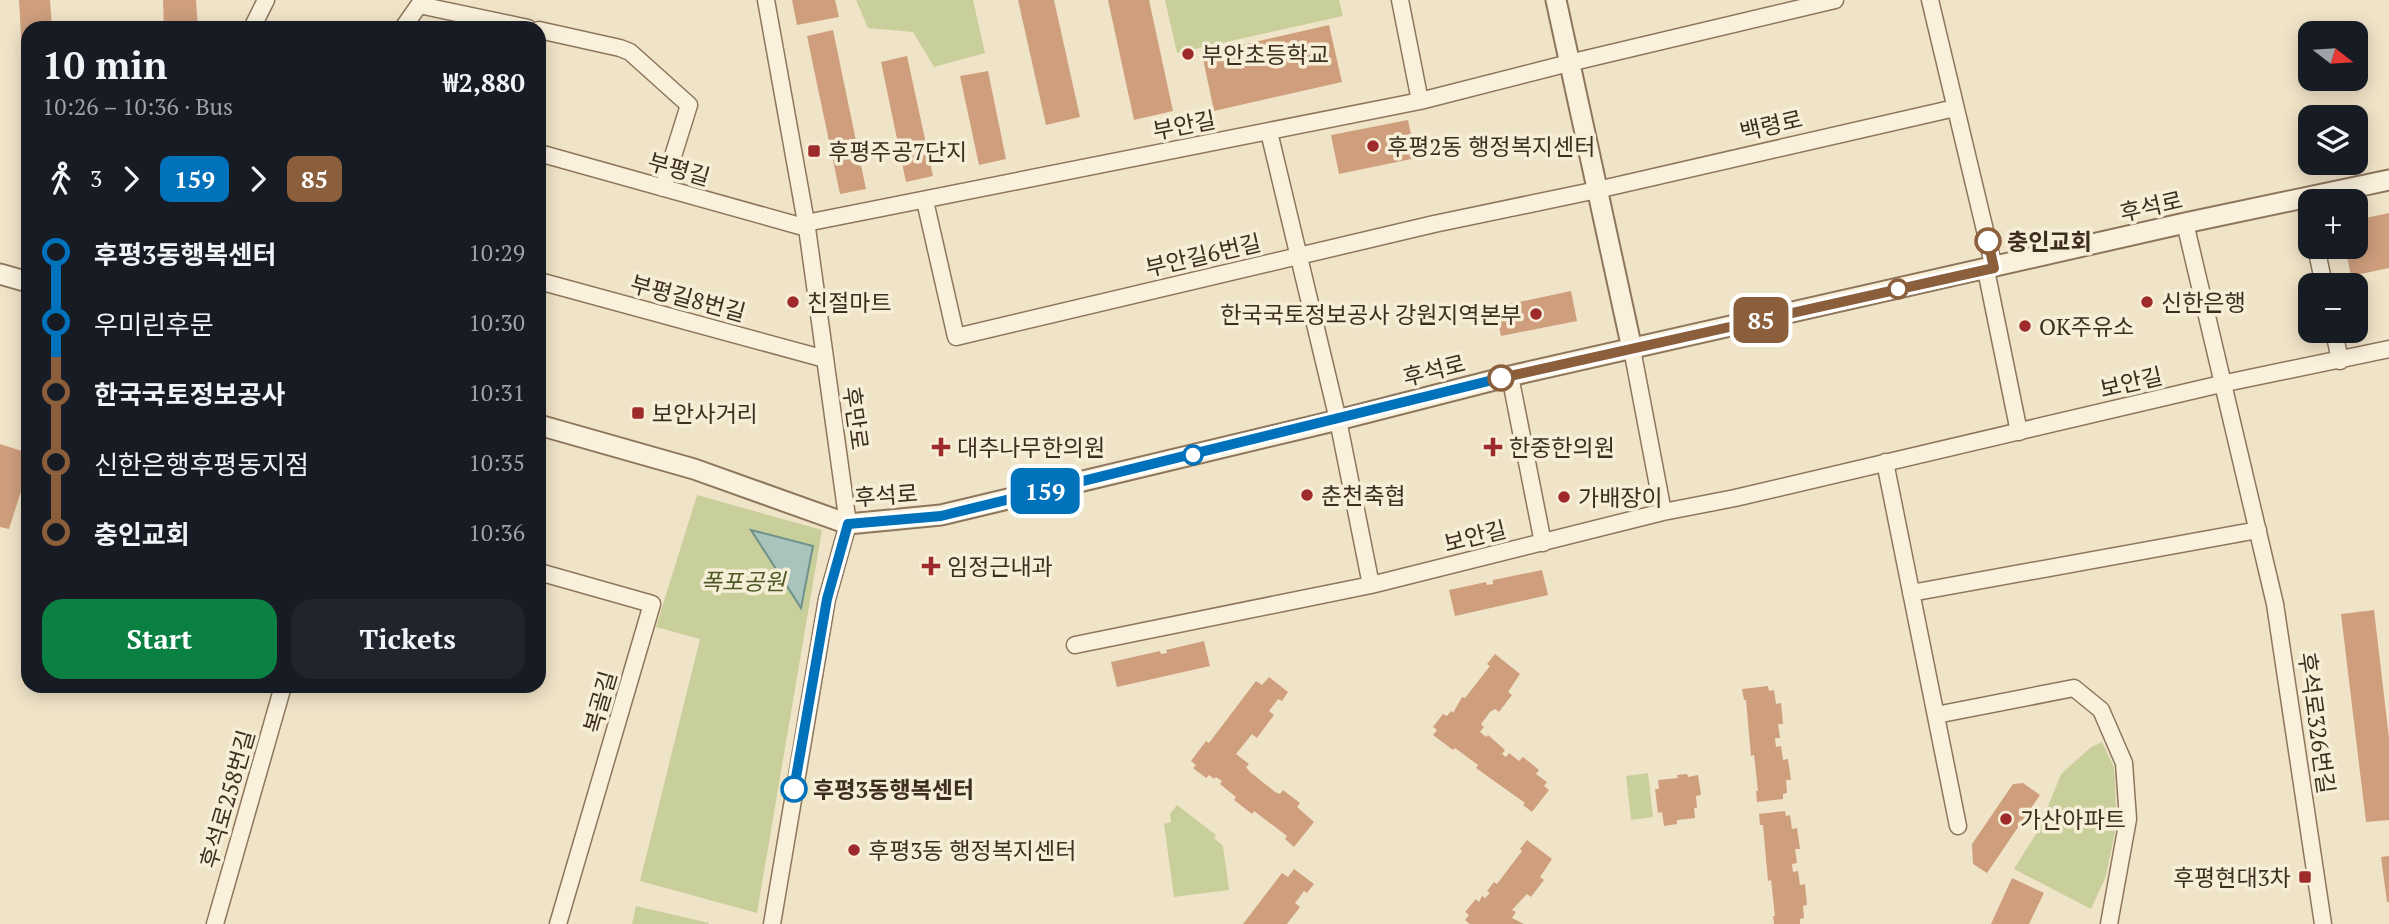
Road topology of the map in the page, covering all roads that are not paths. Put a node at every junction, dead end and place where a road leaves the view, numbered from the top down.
1 (266, 0) edge
2 (766, 0) edge
3 (1399, 0) edge
4 (1556, 0) edge
5 (1835, 0) edge
6 (1930, 0) edge
7 (256, 21) edge
8 (408, 21) edge
9 (495, 21) edge
10 (546, 32) edge
11 (1569, 63) junction
12 (1420, 101) junction
13 (1955, 108) junction
14 (1269, 132) junction
15 (546, 155) edge
16 (2389, 180) edge
17 (663, 188) junction
18 (2347, 189) edge
19 (1597, 190) junction
20 (2298, 199) edge
21 (925, 201) junction
22 (2185, 223) junction
23 (806, 225) junction
24 (1297, 256) junction
25 (1990, 269) junction
26 (0, 274) edge
27 (21, 280) edge
28 (546, 283) edge
29 (2336, 343) edge
30 (1632, 349) junction
31 (2389, 349) edge
32 (825, 359) junction
33 (2340, 360) junction
34 (1510, 376) junction
35 (2221, 384) junction
36 (1338, 420) junction
37 (546, 427) edge
38 (2019, 432) junction
39 (1885, 462) junction
40 (1663, 513) junction
41 (848, 524) junction
42 (2258, 530) junction
43 (1543, 543) junction
44 (546, 574) edge
45 (1371, 585) junction
46 (1911, 593) junction
47 (1075, 645) dead end
48 (281, 693) edge
49 (1936, 715) junction
50 (1958, 825) dead end
51 (215, 924) edge
52 (558, 924) edge
53 (772, 924) edge
54 (2109, 924) edge
55 (2323, 924) edge

1 - 7 street
2 - 23 street, 후만로
3 - 12 street
4 - 11 street
5 - 11 street
6 - 13 street
8 - 9 street
10 - 17 street
11 - 12 street, 부안길
11 - 19 street
12 - 14 street, 부안길
13 - 19 street, 백령로
13 - 25 street
14 - 21 street, 부안길
14 - 24 street
15 - 17 street, 부평길
16 - 18 street, 후석로
17 - 23 street, 부평길
19 - 24 street, 부안길6번길
19 - 30 street
20 - 22 street, 후석로
21 - 23 street, 부안길
21 - 24 street, 부안길6번길
22 - 25 street, 후석로
22 - 35 street, 후석로326번길
23 - 32 street, 후만로
24 - 36 street
25 - 30 street, 후석로
25 - 38 street
26 - 27 street
28 - 32 street, 부평길8번길
29 - 33 street
30 - 34 street, 후석로
30 - 40 street
31 - 33 street, 보안길
32 - 41 street, 후만로
33 - 35 street, 보안길
34 - 36 street, 후석로
34 - 43 street
35 - 38 street, 보안길
35 - 42 street, 후석로326번길
36 - 41 street, 후석로
36 - 45 street
37 - 41 street, 후석로
38 - 39 street, 보안길
39 - 40 street, 보안길
39 - 46 street
40 - 43 street, 보안길
41 - 53 street, 후만로
42 - 46 street
42 - 55 street, 후석로326번길
43 - 45 street, 보안길
44 - 52 street, 복골길
45 - 47 street, 보안길
46 - 49 street
48 - 51 street, 후석로258번길
49 - 50 street
49 - 54 street

